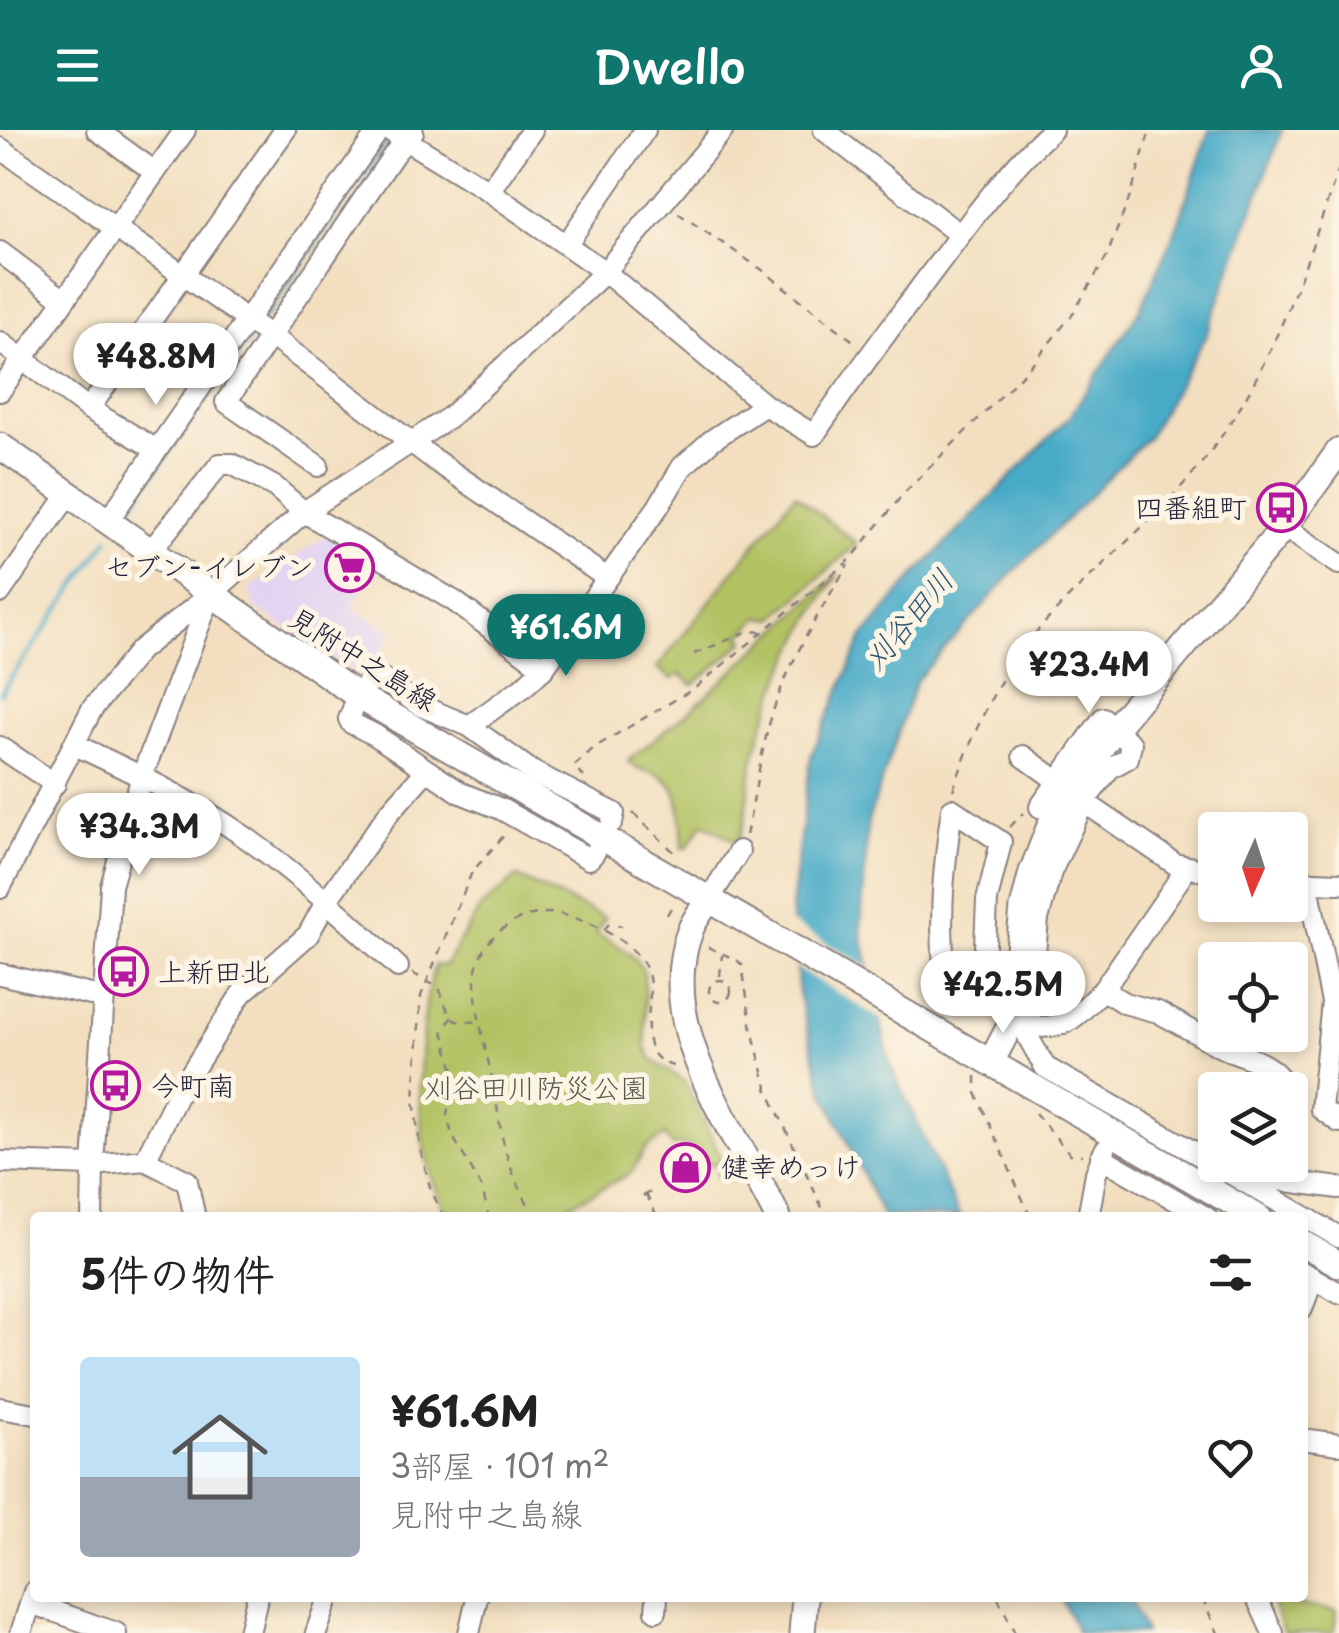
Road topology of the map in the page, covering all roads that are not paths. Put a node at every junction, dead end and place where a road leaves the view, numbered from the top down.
1 (98, 130) edge
2 (186, 130) edge
3 (285, 130) edge
4 (379, 130) edge
5 (532, 130) edge
6 (645, 130) edge
7 (723, 130) edge
8 (824, 130) edge
9 (1052, 130) edge
10 (403, 133) edge
11 (0, 148) edge
12 (155, 172) junction
13 (489, 191) junction
14 (114, 229) junction
15 (960, 235) junction
16 (566, 245) junction
17 (0, 252) edge
18 (605, 272) junction
19 (183, 278) junction
20 (64, 300) junction
21 (245, 321) junction
22 (270, 336) junction
23 (0, 342) edge
24 (24, 358) junction
25 (0, 390) edge
26 (764, 405) junction
27 (89, 409) junction
28 (413, 443) junction
29 (0, 446) edge
30 (157, 450) junction
31 (1339, 451) edge
32 (318, 466) dead end
33 (68, 494) junction
34 (304, 512) junction
35 (106, 522) junction
36 (1284, 527) junction
37 (150, 552) junction
38 (1339, 564) edge
39 (4, 578) edge
40 (607, 578) junction
41 (210, 596) junction
42 (544, 668) junction
43 (358, 696) junction
44 (469, 726) junction
45 (75, 745) junction
46 (0, 747) edge
47 (1022, 756) dead end
48 (426, 771) junction
49 (142, 776) junction
50 (55, 784) junction
51 (1069, 793) junction
52 (952, 802) joint
53 (1040, 806) dead end
54 (612, 822) dead end
55 (595, 852) dead end
56 (739, 852) road end
57 (1188, 868) junction
58 (1198, 870) edge
59 (1308, 881) edge
60 (1339, 883) edge
61 (0, 888) edge
62 (710, 898) junction
63 (327, 900) junction
64 (1308, 917) edge
65 (398, 967) dead end
66 (0, 974) edge
67 (1104, 990) junction
68 (104, 998) junction
69 (1030, 1026) junction
70 (1198, 1030) edge
71 (1242, 1052) edge
72 (985, 1067) junction
73 (1276, 1072) edge
74 (1339, 1122) edge
75 (1198, 1155) edge
76 (145, 1160) junction
77 (0, 1162) edge
78 (92, 1165) junction
79 (1263, 1182) edge
80 (1297, 1182) edge
81 (1339, 1188) edge
82 (92, 1212) edge
83 (194, 1212) edge
84 (772, 1212) edge
85 (1089, 1212) edge
86 (1198, 1212) edge
87 (1248, 1212) edge
88 (1305, 1212) edge
89 (1308, 1214) edge
90 (1339, 1237) edge
91 (1308, 1246) edge
92 (1339, 1264) edge
93 (1308, 1275) edge
94 (1339, 1293) edge
95 (0, 1408) edge
96 (30, 1413) edge
97 (1308, 1439) edge
98 (1339, 1444) edge
99 (31, 1602) edge
100 (45, 1602) edge
101 (257, 1602) edge
102 (327, 1602) edge
103 (476, 1602) edge
104 (805, 1602) edge
105 (1259, 1602) edge
106 (21, 1633) edge
107 (116, 1633) edge
108 (248, 1633) edge
109 (316, 1633) edge
110 (469, 1633) edge
111 (802, 1633) edge
112 (1273, 1633) edge

1 - 12 street
2 - 12 street
3 - 19 street
4 - 21 street
5 - 13 street
6 - 16 street
7 - 18 street
8 - 15 street
9 - 15 street
10 - 13 street
10 - 22 street
11 - 14 street
12 - 14 street
13 - 16 street
14 - 19 street
14 - 20 street
15 - 26 street
16 - 18 street
17 - 20 street
18 - 26 street
18 - 28 street
19 - 21 street
19 - 27 street
20 - 24 street
21 - 22 street
21 - 30 street
22 - 28 street
22 - 32 street
23 - 24 street
24 - 25 street
24 - 27 street
26 - 40 street
27 - 30 street
28 - 34 street
28 - 40 street
29 - 33 main road, 見附中之島線
30 - 35 street
31 - 36 main road
33 - 35 main road, 見附中之島線
33 - 39 street
34 - 37 street
34 - 41 street
34 - 42 street
35 - 37 main road, 見附中之島線
36 - 38 street
36 - 51 main road
37 - 41 main road, 見附中之島線
40 - 42 street
41 - 43 main road, 見附中之島線
41 - 45 street
41 - 49 street
42 - 44 street
43 - 44 street
43 - 48 street
43 - 62 main road, 見附中之島線
44 - 54 street
45 - 49 street
45 - 50 street
46 - 50 street
47 - 51 street
48 - 55 street
48 - 63 street
49 - 63 street
49 - 68 street
50 - 61 street
51 - 53 street
51 - 57 street
51 - 69 street
51 - 72 main road
52 - 52 street
56 - 62 street
57 - 58 street
57 - 67 street
59 - 60 street
62 - 72 main road, 見附中之島線
62 - 84 main road
63 - 65 street
63 - 76 street
64 - 74 street
66 - 68 street
67 - 69 street
67 - 70 street
68 - 78 street
69 - 75 street
71 - 73 street
72 - 87 main road
76 - 78 street
76 - 83 street
77 - 78 street
78 - 82 street
79 - 88 street
80 - 81 street
85 - 86 street
89 - 90 street
91 - 92 main road
93 - 94 street
95 - 96 street
97 - 98 street
99 - 106 street
100 - 107 street
101 - 108 street
102 - 109 street
103 - 110 street
104 - 111 main road
105 - 112 street

